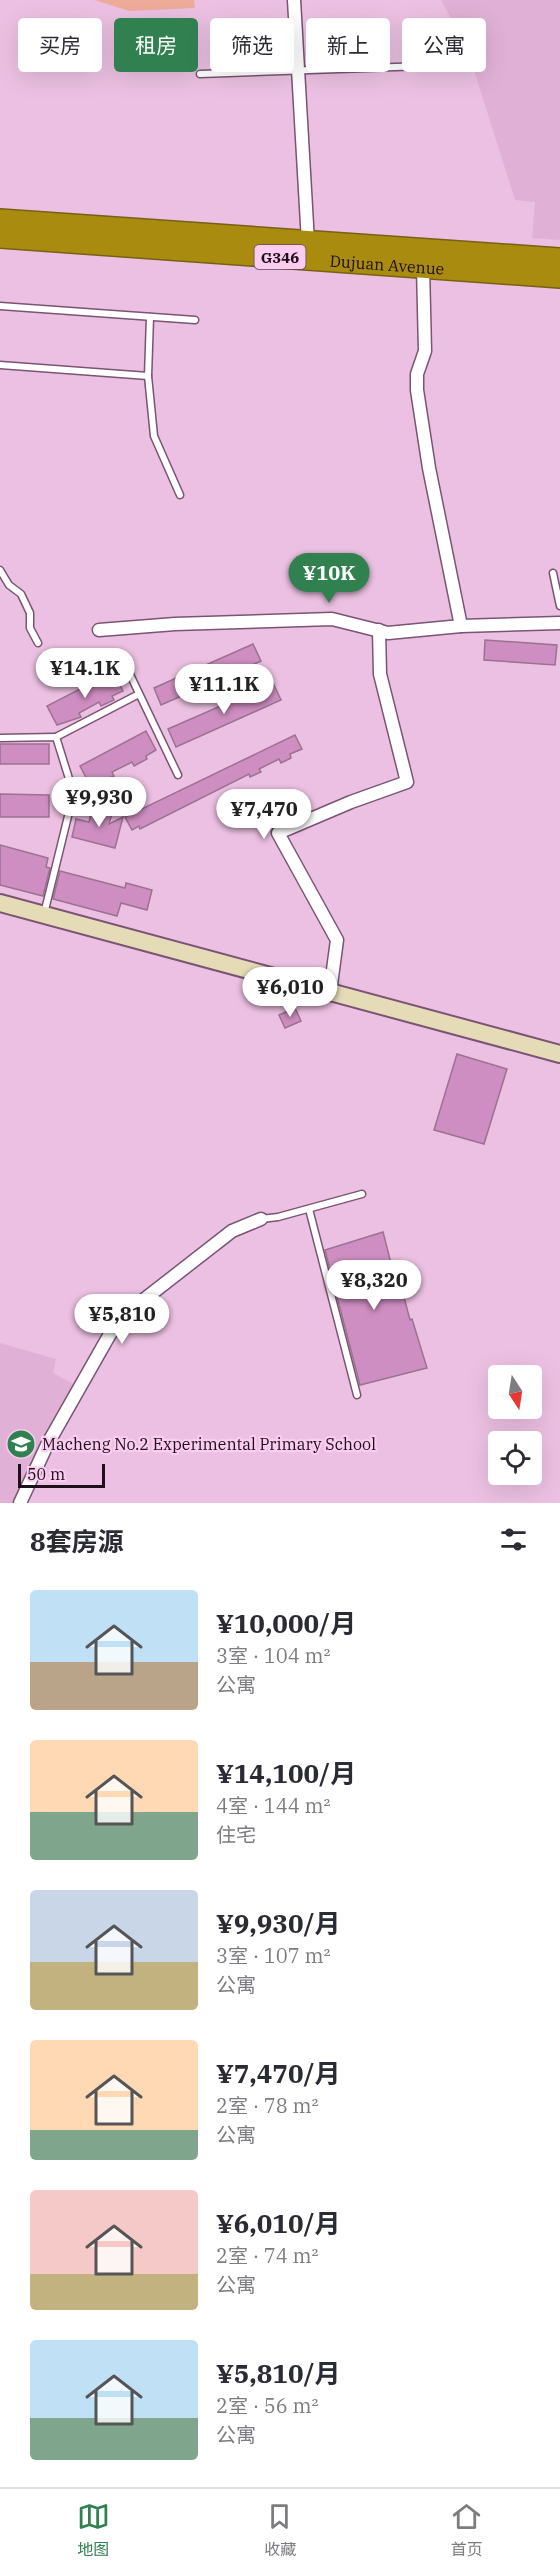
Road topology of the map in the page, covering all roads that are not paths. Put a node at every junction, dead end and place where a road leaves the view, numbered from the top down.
1 (294, 0) edge
2 (402, 66) edge
3 (298, 71) junction
4 (200, 74) dead end
5 (0, 220) edge
6 (0, 237) edge
7 (308, 242) junction
8 (560, 259) edge
9 (423, 267) junction
10 (560, 277) edge
11 (0, 306) edge
12 (150, 317) junction
13 (195, 320) dead end
14 (0, 365) edge
15 (148, 376) junction
16 (180, 495) dead end
17 (0, 570) edge
18 (553, 573) dead end
19 (560, 606) edge
20 (560, 623) edge
21 (461, 626) junction
22 (99, 630) dead end
23 (379, 630) junction
24 (38, 643) dead end
25 (125, 664) dead end
26 (139, 694) junction
27 (56, 737) junction
28 (0, 738) edge
29 (178, 775) dead end
30 (0, 903) edge
31 (44, 915) junction
32 (330, 992) junction
33 (560, 1054) edge
34 (362, 1194) dead end
35 (309, 1209) junction
36 (261, 1219) joint
37 (357, 1395) dead end
38 (20, 1503) edge

1 - 3 street
2 - 3 lane
3 - 4 lane
3 - 7 street
5 - 7 highway, Dujuan Avenue / G346
6 - 9 highway, Dujuan Avenue / G346
7 - 8 highway, Dujuan Avenue / G346
9 - 10 highway, Dujuan Avenue / G346
9 - 21 street
11 - 12 lane
12 - 13 lane
12 - 15 lane
14 - 15 lane
15 - 16 lane
17 - 24 lane
18 - 19 lane
20 - 21 street
21 - 23 street
22 - 23 street
23 - 32 street
25 - 26 lane
26 - 27 lane
26 - 29 lane
27 - 28 lane
27 - 31 lane
30 - 31 street
31 - 32 street
32 - 33 street
34 - 35 lane
35 - 36 lane
35 - 37 lane
36 - 38 street

